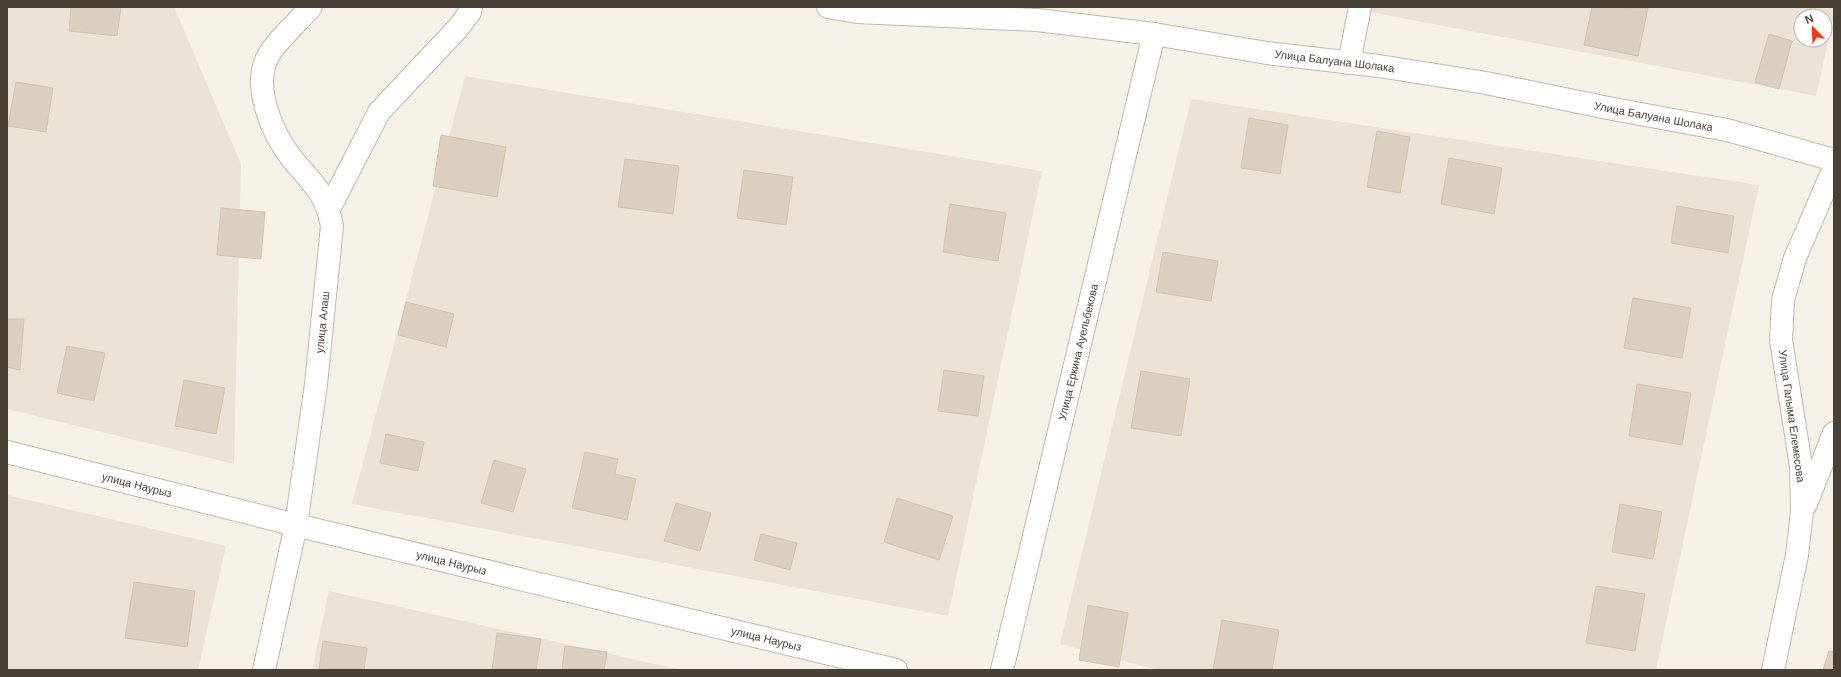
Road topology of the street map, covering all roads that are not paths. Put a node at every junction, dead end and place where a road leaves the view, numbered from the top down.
1 (311, 7) edge
2 (471, 7) edge
3 (828, 7) edge
4 (1360, 7) edge
5 (1154, 34) junction
6 (1349, 63) junction
7 (1834, 160) edge
8 (1834, 168) edge
9 (329, 209) junction
10 (1834, 433) edge
11 (7, 452) edge
12 (1802, 512) junction
13 (296, 525) junction
14 (1783, 622) junction
15 (264, 670) edge
16 (896, 670) edge
17 (1002, 670) edge
18 (1758, 670) edge
19 (1774, 670) edge

1 - 9 street, улица Алаш
2 - 9 street
3 - 5 street, Улица Балуана Шолака
4 - 6 street
5 - 6 street, Улица Балуана Шолака
5 - 17 street, Улица Еркина Ауельбекова
6 - 7 street, Улица Балуана Шолака
8 - 12 street, Улица Галыма Елемесова
9 - 13 street, улица Алаш
10 - 12 street
11 - 13 street, улица Наурыз
12 - 14 street, Улица Галыма Елемесова
13 - 15 street, улица Алаш
13 - 16 street, улица Наурыз
14 - 18 street
14 - 19 street, Улица Галыма Елемесова

